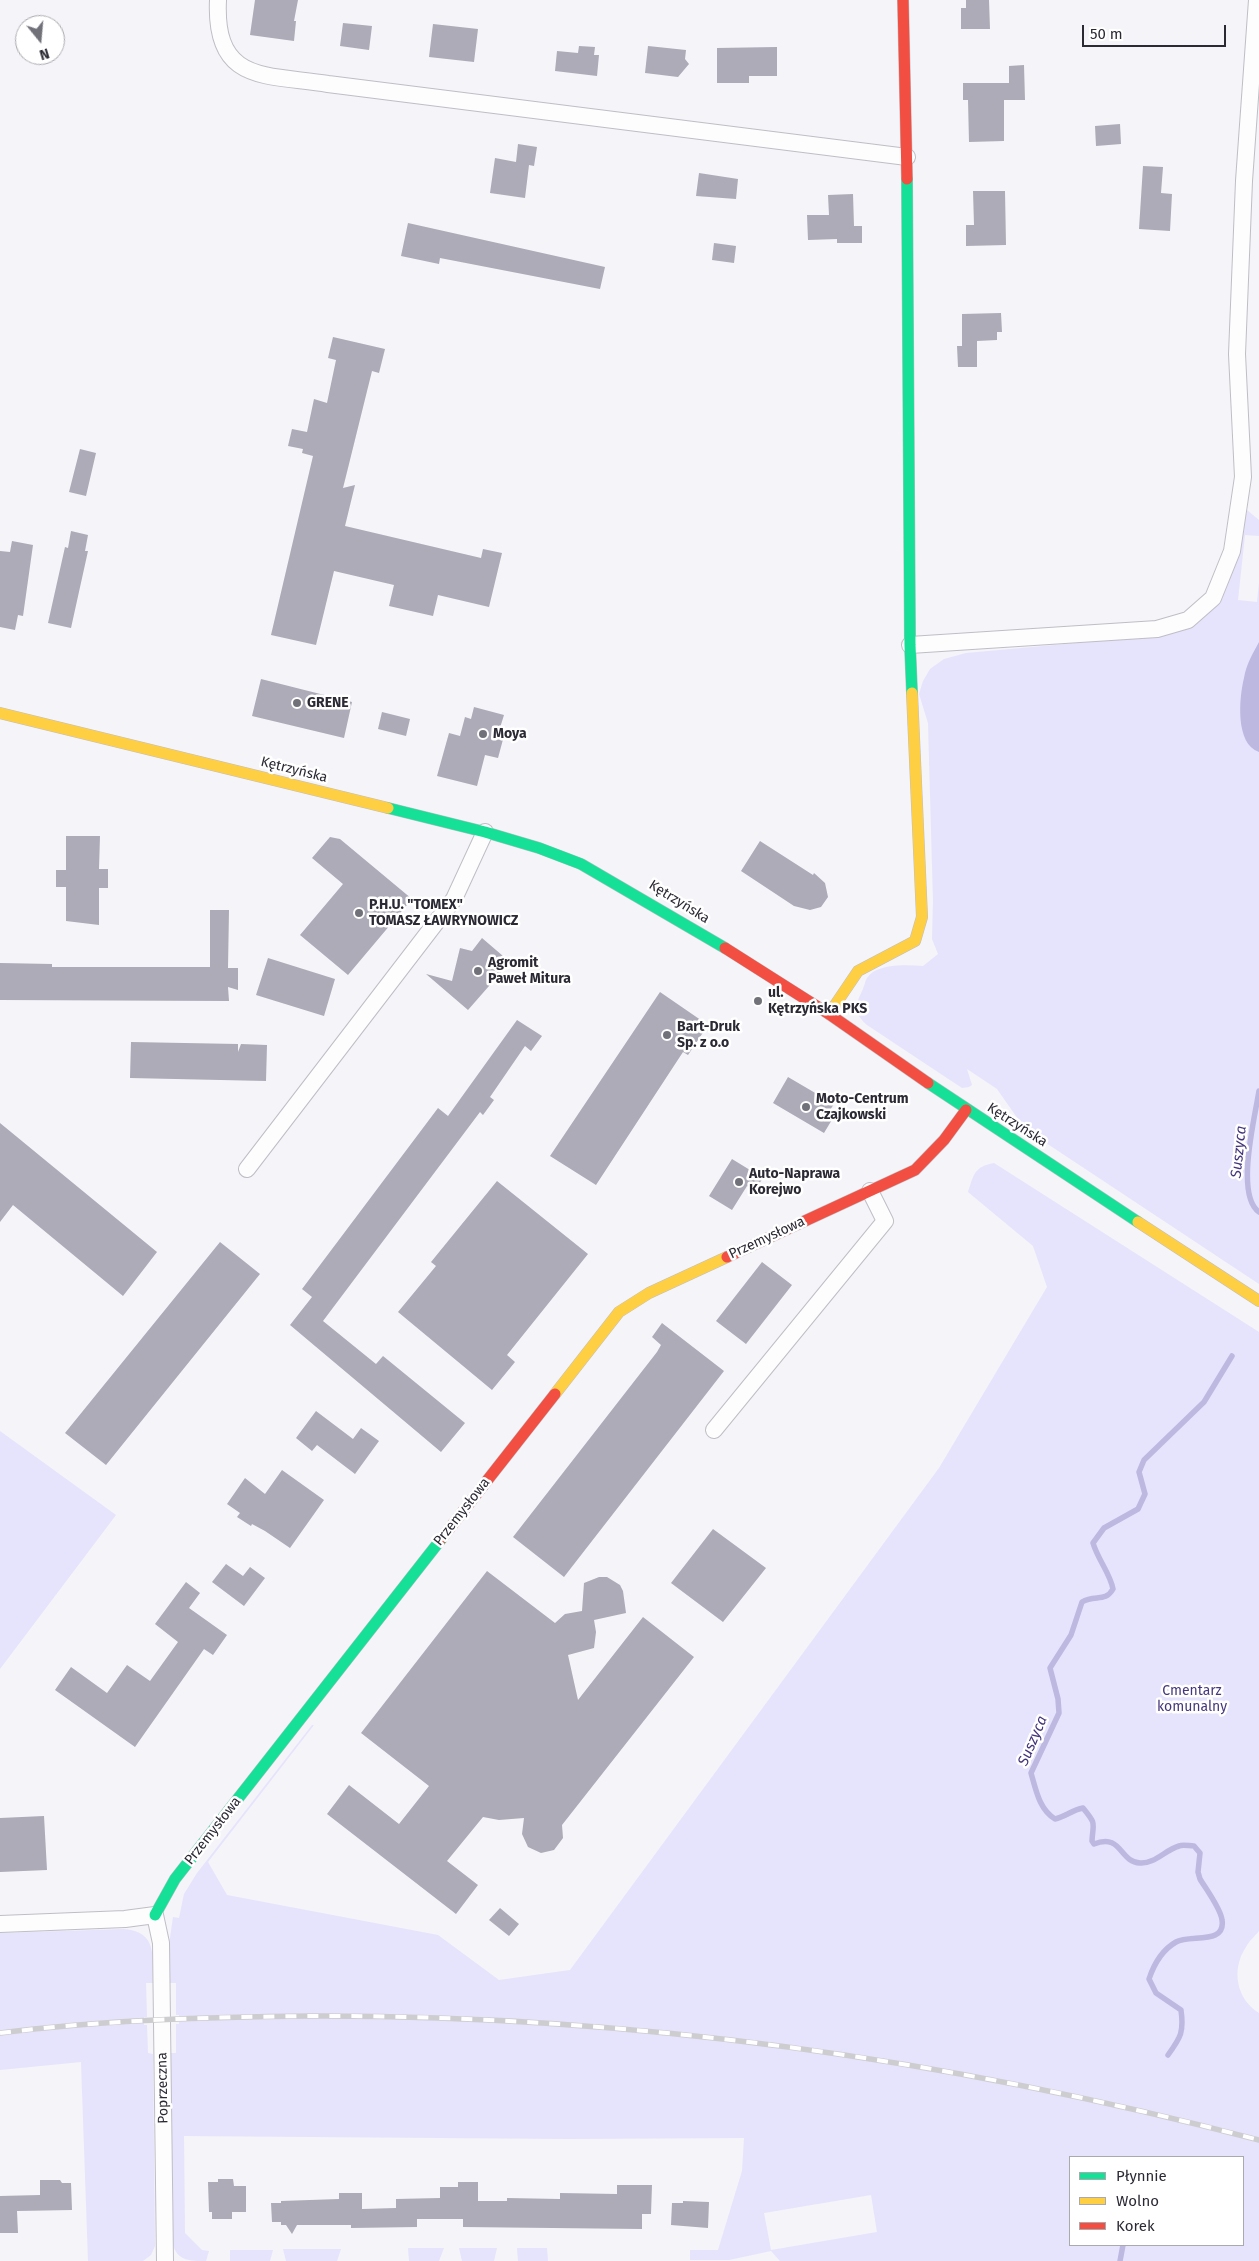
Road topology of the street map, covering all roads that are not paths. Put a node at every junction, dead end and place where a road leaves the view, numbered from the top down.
1 (218, 0) edge
2 (903, 0) edge
3 (1257, 0) edge
4 (907, 157) junction
5 (910, 645) junction
6 (0, 713) edge
7 (485, 832) junction
8 (830, 1014) junction
9 (966, 1110) junction
10 (247, 1169) dead end
11 (870, 1191) junction
12 (1259, 1301) edge
13 (714, 1430) dead end
14 (155, 1915) junction
15 (0, 1924) edge
16 (165, 2261) edge

1 - 4 street
2 - 4 street
3 - 5 street
4 - 5 street
5 - 8 street
6 - 7 street, Kętrzyńska
7 - 8 street, Kętrzyńska
7 - 10 street
8 - 9 street, Kętrzyńska
9 - 11 street, Przemysłowa
9 - 12 street, Kętrzyńska
11 - 13 street
11 - 14 street, Przemysłowa
14 - 15 street
14 - 16 street, Poprzeczna

